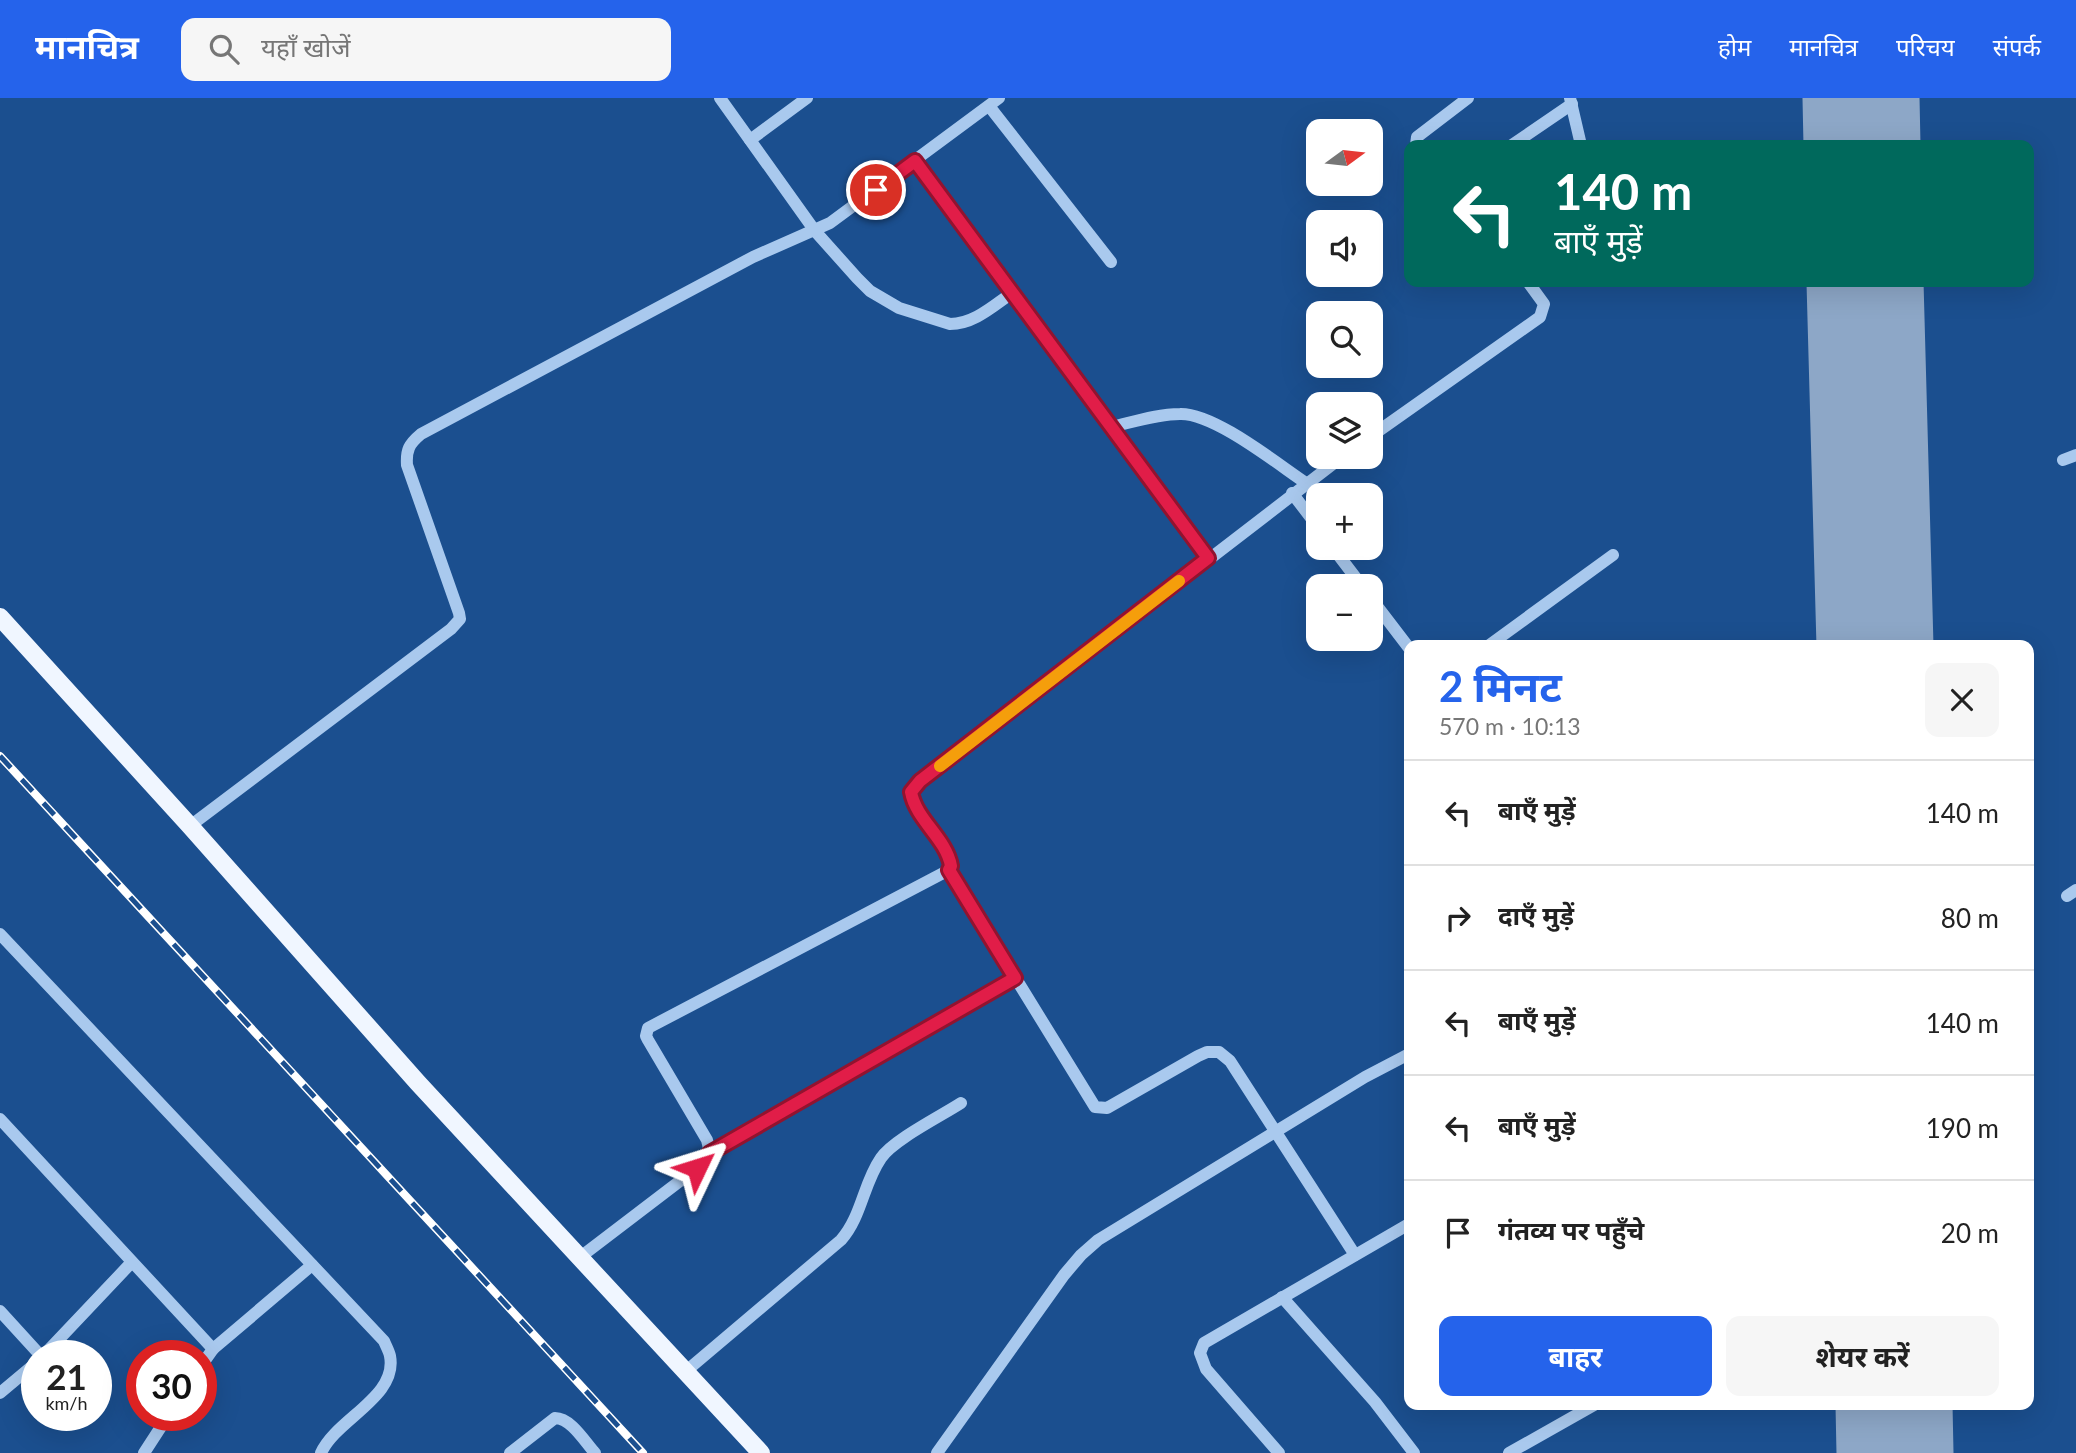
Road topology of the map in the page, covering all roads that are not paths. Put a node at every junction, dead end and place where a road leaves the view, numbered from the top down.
1 (720, 98) edge
2 (807, 98) edge
3 (1468, 98) edge
4 (1571, 101) edge
5 (994, 102) edge
6 (750, 140) junction
7 (1417, 140) edge
8 (1519, 140) edge
9 (1579, 140) edge
10 (915, 161) junction
11 (815, 231) junction
12 (1111, 262) dead end
13 (1532, 287) edge
14 (1012, 293) junction
15 (1111, 427) junction
16 (1383, 428) edge
17 (2076, 455) edge
18 (2063, 460) dead end
19 (1325, 469) edge
20 (1306, 482) junction
21 (1292, 493) junction
22 (1306, 511) edge
23 (1613, 555) dead end
24 (1208, 558) junction
25 (1342, 560) edge
26 (1353, 574) edge
27 (1383, 614) edge
28 (0, 617) edge
29 (1496, 640) edge
30 (1404, 641) edge
31 (190, 826) junction
32 (949, 870) junction
33 (0, 934) edge
34 (1015, 978) junction
35 (1404, 1057) edge
36 (961, 1103) dead end
37 (0, 1119) edge
38 (1275, 1132) junction
39 (710, 1153) junction
40 (1404, 1227) edge
41 (1355, 1255) junction
42 (579, 1258) junction
43 (132, 1262) junction
44 (312, 1265) junction
45 (1282, 1297) junction
46 (0, 1311) edge
47 (27, 1340) edge
48 (57, 1340) edge
49 (205, 1340) edge
50 (217, 1346) edge
51 (685, 1372) junction
52 (21, 1375) edge
53 (0, 1392) edge
54 (1585, 1410) edge
55 (158, 1431) edge
56 (144, 1453) edge
57 (321, 1453) edge
58 (510, 1453) edge
59 (595, 1453) edge
60 (761, 1453) edge
61 (937, 1453) edge
62 (1279, 1453) edge
63 (1414, 1453) edge
64 (1509, 1453) edge

1 - 6 street
2 - 6 street
3 - 7 street
4 - 8 street
4 - 9 street
5 - 10 street
5 - 12 street
6 - 11 street
10 - 11 street
10 - 14 street
11 - 14 street
11 - 31 street
13 - 16 street
14 - 15 street
15 - 20 street
15 - 24 street
17 - 18 street
19 - 20 street
20 - 21 street
21 - 22 street
21 - 24 street
23 - 29 street
24 - 32 street
25 - 26 street
27 - 30 street
28 - 31 main road
31 - 42 main road
32 - 34 street
32 - 39 street
33 - 44 street
34 - 38 street
34 - 39 street
35 - 38 street
36 - 51 street
37 - 43 street
38 - 41 street
38 - 61 street
39 - 42 street
40 - 41 street
41 - 45 street
42 - 51 main road
43 - 48 street
43 - 49 street
44 - 50 street
44 - 57 street
45 - 62 street
45 - 63 street
46 - 47 street
51 - 60 main road
52 - 53 street
54 - 64 street
55 - 56 street
58 - 59 street

